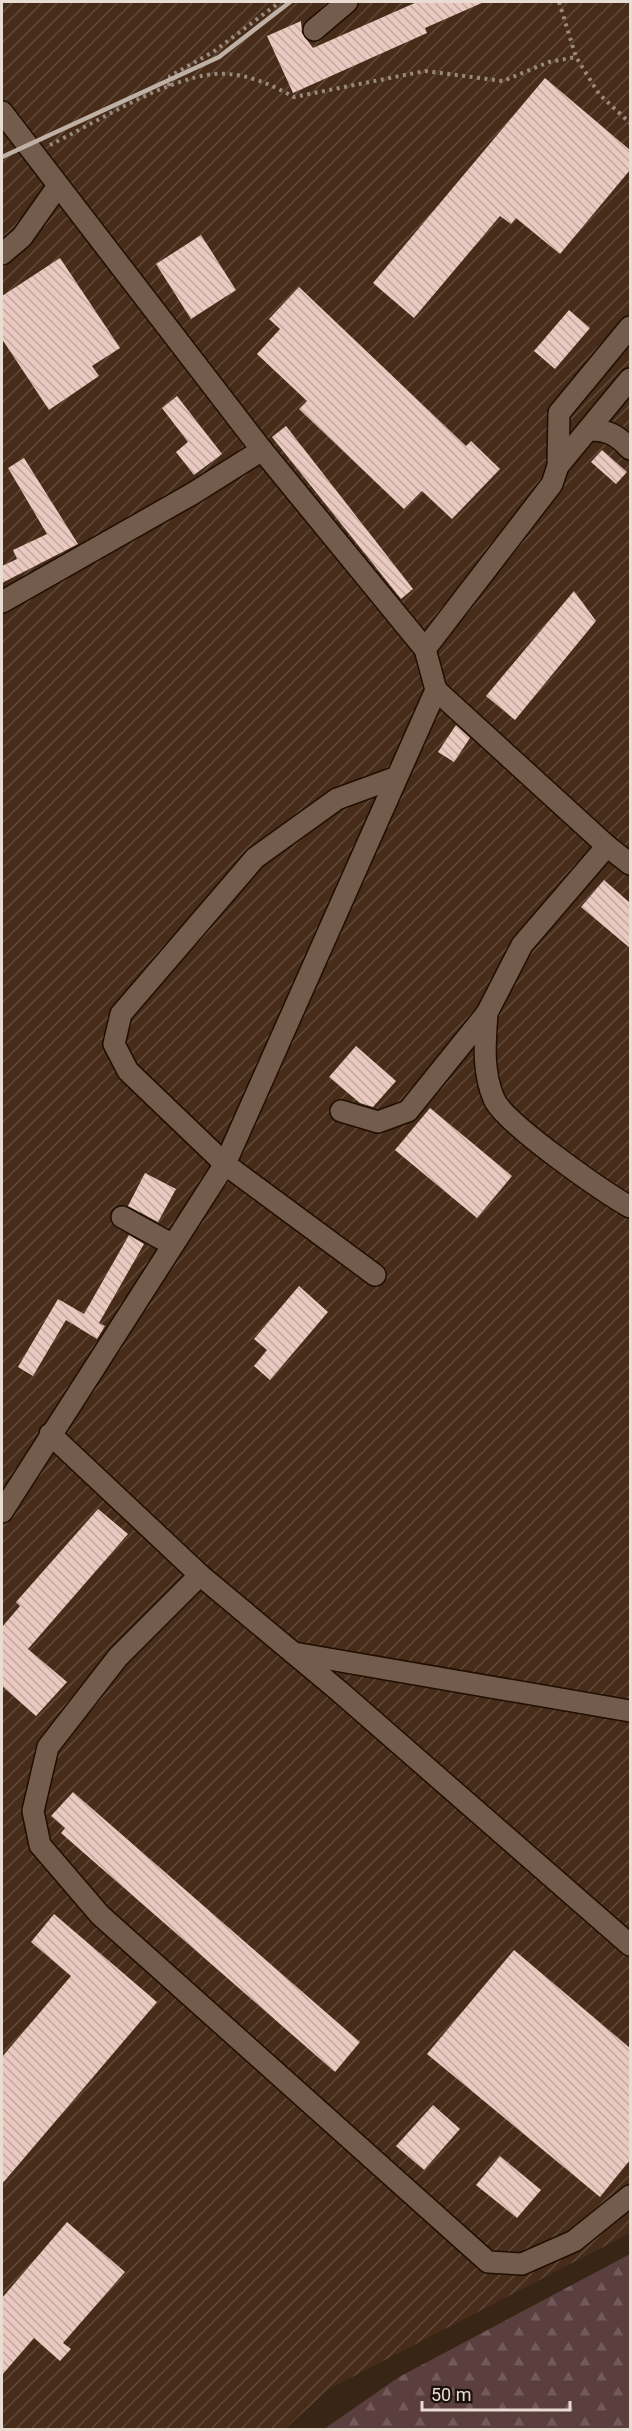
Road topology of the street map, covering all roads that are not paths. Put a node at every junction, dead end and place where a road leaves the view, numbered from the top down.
1 (347, 2) edge
2 (314, 30) dead end
3 (2, 112) edge
4 (58, 186) junction
5 (2, 254) edge
6 (630, 327) edge
7 (630, 379) edge
8 (590, 430) junction
9 (630, 449) edge
10 (262, 450) junction
11 (558, 466) junction
12 (2, 602) edge
13 (425, 649) junction
14 (436, 690) junction
15 (397, 777) junction
16 (608, 846) junction
17 (630, 864) edge
18 (487, 1013) junction
19 (341, 1111) dead end
20 (225, 1164) junction
21 (630, 1207) edge
22 (122, 1217) dead end
23 (173, 1245) junction
24 (375, 1275) dead end
25 (50, 1434) junction
26 (2, 1512) edge
27 (200, 1575) junction
28 (294, 1653) junction
29 (630, 1711) edge
30 (630, 1945) edge
31 (630, 2196) edge

1 - 2 street
3 - 4 street
4 - 5 street
4 - 10 street
6 - 11 street
7 - 8 street
8 - 9 street
8 - 11 street
10 - 12 street
10 - 13 street
11 - 13 street
13 - 14 street
14 - 15 street
14 - 16 street
15 - 20 street
15 - 20 street
16 - 17 street
16 - 18 street
18 - 19 street
18 - 21 street
20 - 23 street
20 - 24 street
22 - 23 street
23 - 25 street
25 - 26 street
25 - 27 street
27 - 28 street
27 - 31 street
28 - 29 street
28 - 30 street

